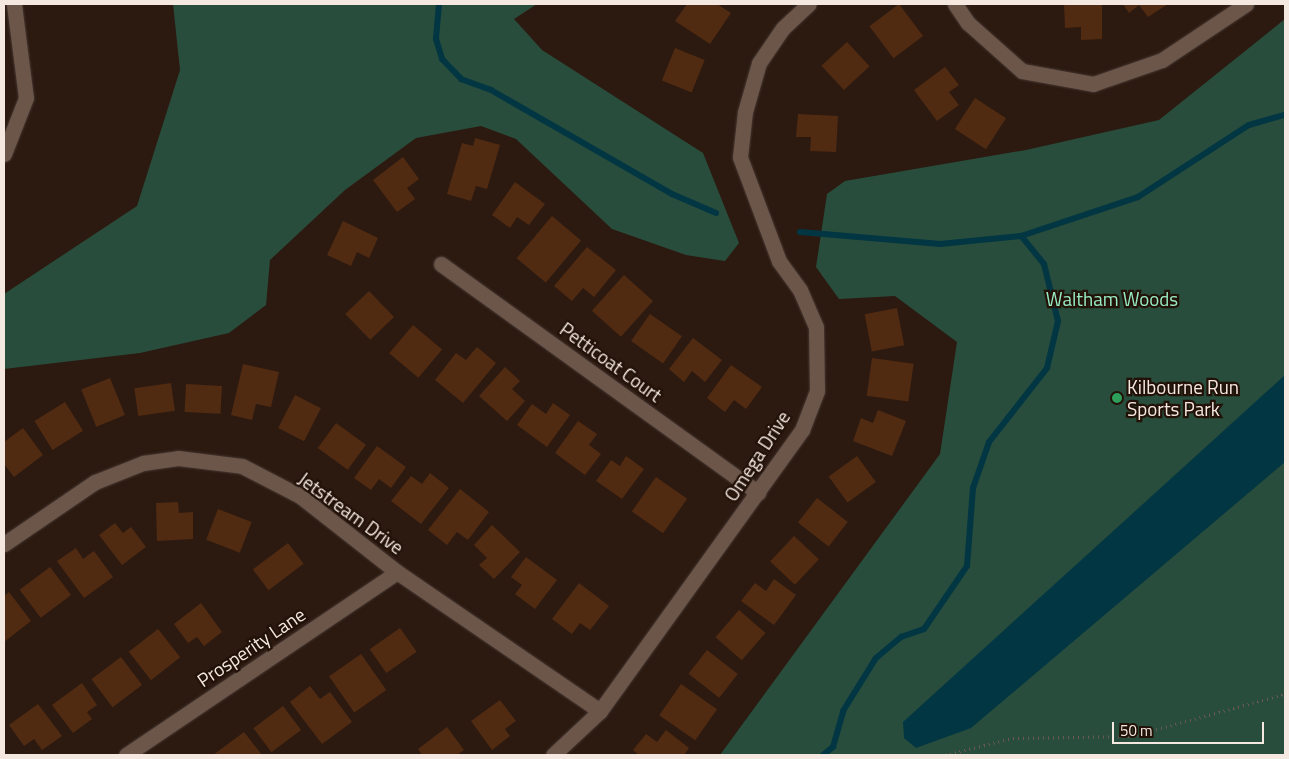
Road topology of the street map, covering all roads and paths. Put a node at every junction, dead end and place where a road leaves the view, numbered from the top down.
1 (14, 4) edge
2 (810, 4) edge
3 (955, 4) edge
4 (1246, 4) edge
5 (4, 154) edge
6 (441, 264) dead end
7 (758, 493) junction
8 (4, 544) edge
9 (397, 572) junction
10 (1285, 694) edge
11 (600, 712) junction
12 (126, 755) edge
13 (553, 755) edge
14 (945, 755) edge

1 - 5 street
2 - 7 street, Omega Drive
3 - 4 street
6 - 7 street, Petticoat Court
7 - 11 street, Omega Drive
8 - 9 street, Jetstream Drive
9 - 11 street, Jetstream Drive
9 - 12 street, Prosperity Lane
10 - 14 path
11 - 13 street, Omega Drive

